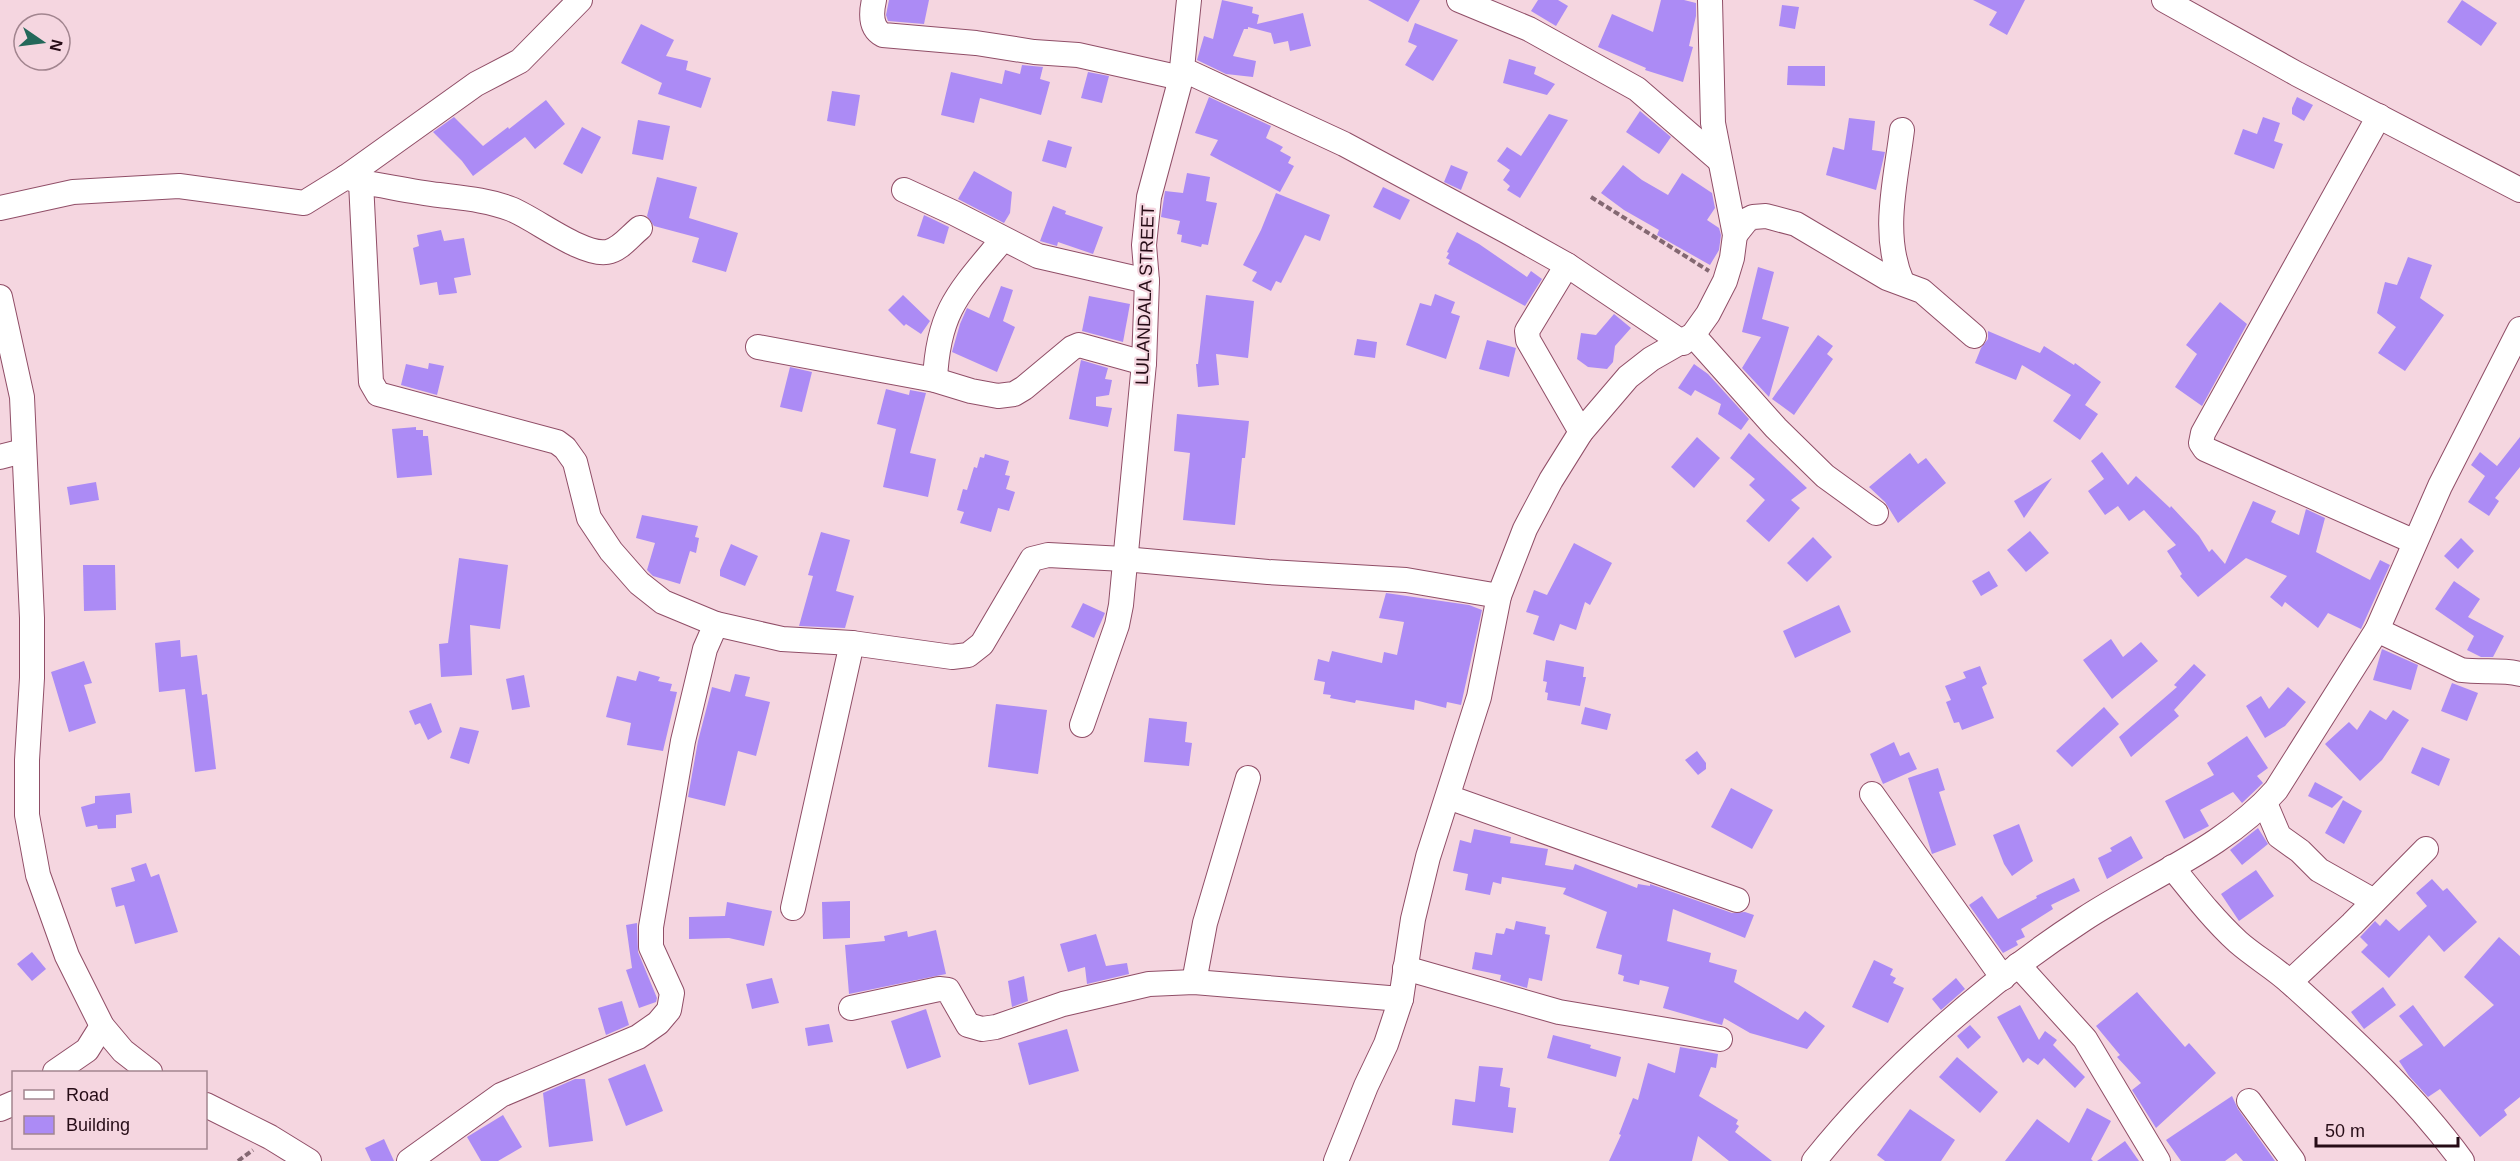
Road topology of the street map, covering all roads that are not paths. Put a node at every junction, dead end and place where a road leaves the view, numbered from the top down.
1 (580, 0) edge
2 (874, 0) edge
3 (1189, 0) edge
4 (1459, 0) edge
5 (1710, 0) edge
6 (2164, 0) edge
7 (1182, 73) junction
8 (2379, 116) junction
9 (1902, 130) dead end
10 (1719, 160) junction
11 (354, 180) junction
12 (904, 190) dead end
13 (2520, 190) edge
14 (0, 208) edge
15 (640, 228) dead end
16 (1735, 235) junction
17 (1002, 240) junction
18 (1567, 265) junction
19 (1146, 281) junction
20 (1902, 282) junction
21 (0, 297) edge
22 (2520, 329) edge
23 (1974, 336) dead end
24 (1688, 339) junction
25 (758, 347) dead end
26 (1144, 363) junction
27 (934, 380) junction
28 (1581, 432) junction
29 (24, 451) junction
30 (0, 457) edge
31 (1876, 513) dead end
32 (2415, 542) junction
33 (1124, 558) junction
34 (1499, 596) junction
35 (716, 624) junction
36 (2377, 630) junction
37 (852, 644) junction
38 (2520, 674) edge
39 (1082, 725) dead end
40 (1248, 778) dead end
41 (1872, 794) dead end
42 (1448, 797) junction
43 (2265, 803) junction
44 (2426, 849) dead end
45 (2172, 867) junction
46 (1737, 900) dead end
47 (2374, 901) junction
48 (793, 909) dead end
49 (1406, 968) junction
50 (2011, 972) junction
51 (1194, 982) junction
52 (2290, 982) junction
53 (1401, 999) junction
54 (851, 1008) dead end
55 (102, 1026) junction
56 (1720, 1039) dead end
57 (56, 1071) edge
58 (149, 1071) edge
59 (2249, 1101) dead end
60 (207, 1106) edge
61 (309, 1161) edge
62 (409, 1161) edge
63 (1336, 1161) edge
64 (1814, 1161) edge
65 (2158, 1161) edge
66 (2293, 1161) edge
67 (2462, 1161) edge

1 - 11 street
2 - 7 street
3 - 7 street, LULANDALA STREET
4 - 10 street
5 - 10 street
6 - 8 street
7 - 18 street
7 - 19 street, LULANDALA STREET
8 - 13 street
8 - 32 street
9 - 20 street
10 - 16 street
11 - 14 street
11 - 15 street
11 - 35 street
12 - 17 street
16 - 20 street
16 - 24 street
17 - 19 street
17 - 27 street
18 - 24 street
18 - 28 street
19 - 26 street, LULANDALA STREET
20 - 23 street
21 - 29 street
22 - 32 street
24 - 28 street
24 - 31 street
25 - 27 street
26 - 27 street
26 - 33 street, LULANDALA STREET
28 - 34 street
29 - 30 street
29 - 55 street
32 - 36 street
33 - 34 street
33 - 37 street
33 - 39 street, LULANDALA STREET
34 - 42 street
35 - 37 street
35 - 62 street
36 - 38 street
36 - 43 street
37 - 48 street
40 - 51 street
41 - 50 street
42 - 46 street
42 - 49 street
43 - 45 street
43 - 47 street
44 - 47 street
45 - 50 street
45 - 52 street
47 - 52 street
49 - 53 street
49 - 56 street
50 - 64 street
50 - 65 street
51 - 53 street
51 - 54 street
52 - 67 street
53 - 63 street
55 - 57 street
55 - 58 street
59 - 66 street
60 - 61 street

